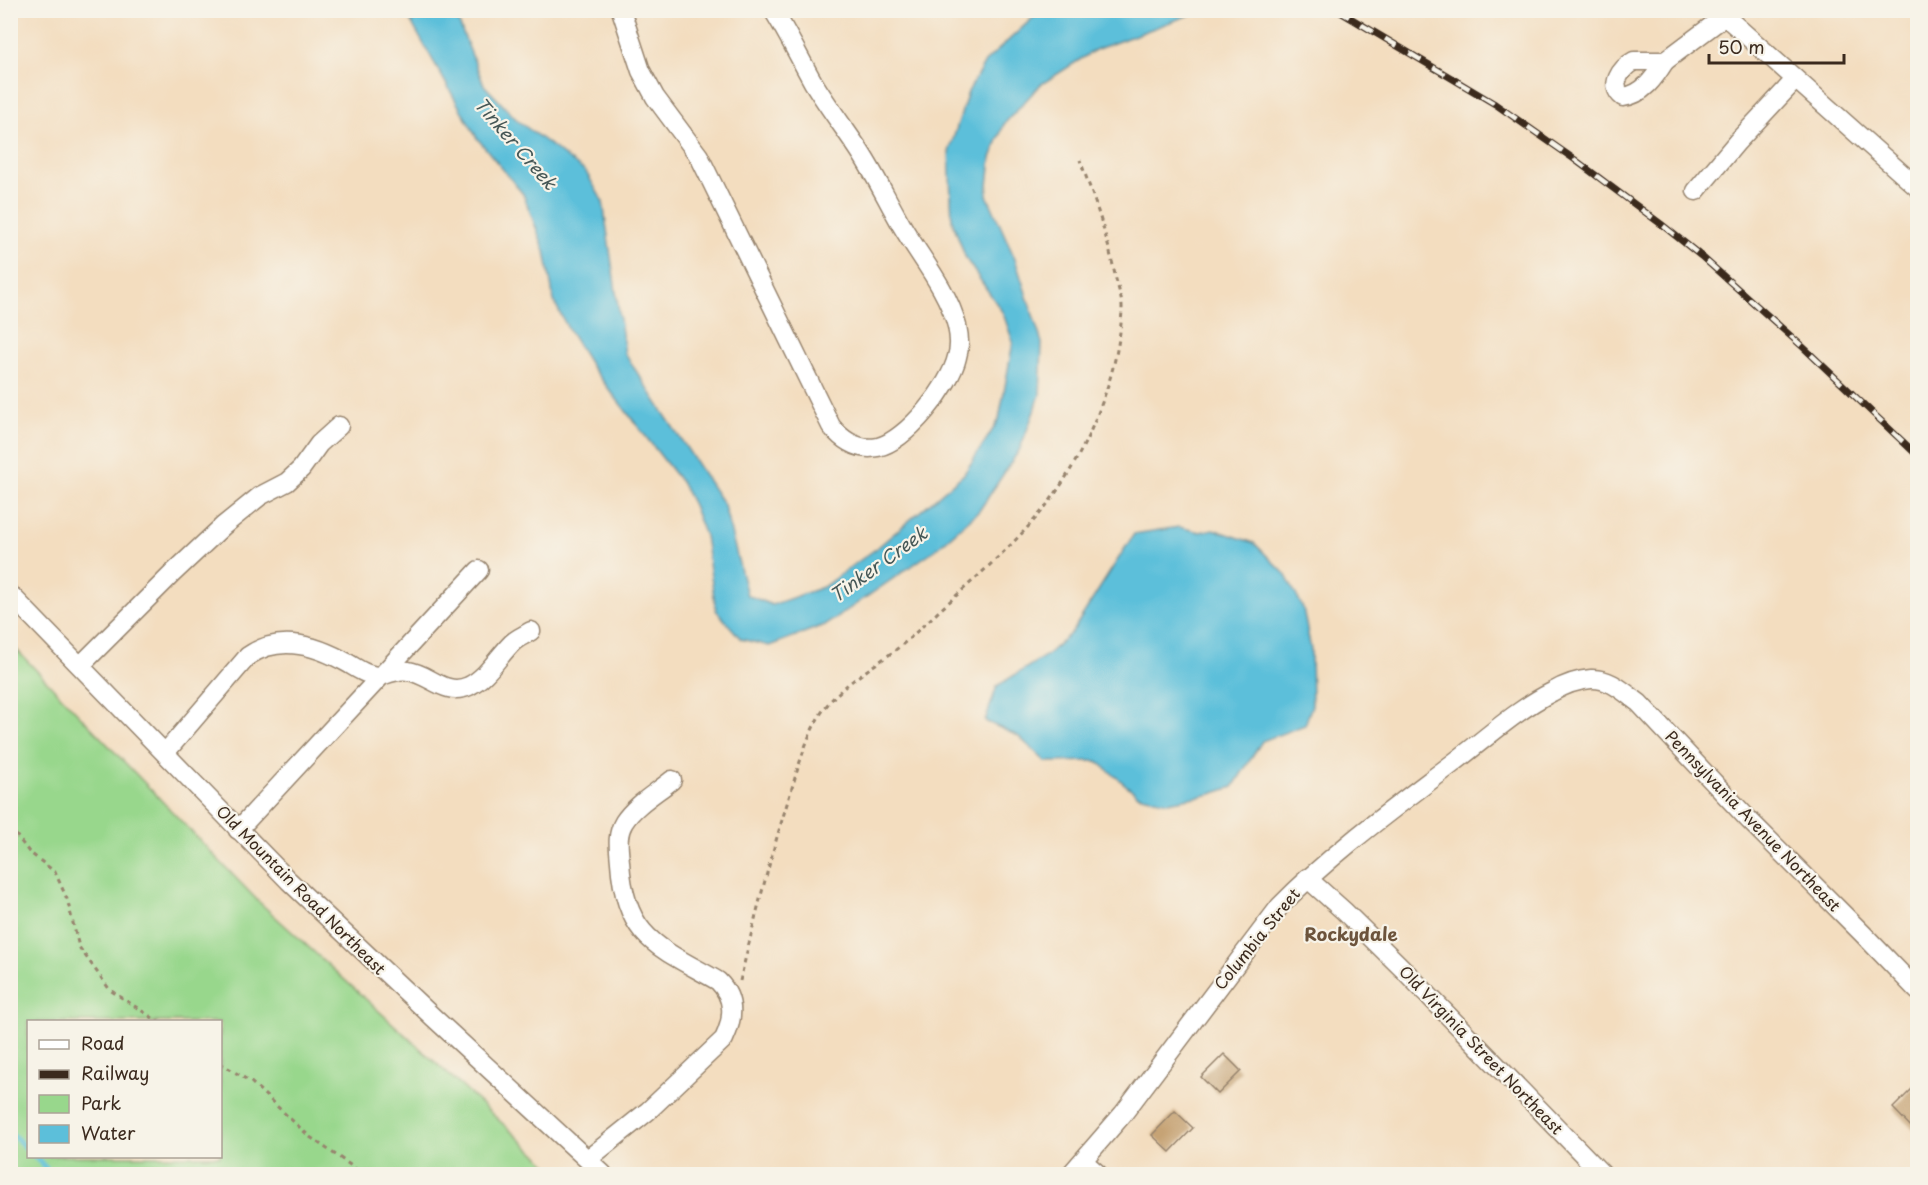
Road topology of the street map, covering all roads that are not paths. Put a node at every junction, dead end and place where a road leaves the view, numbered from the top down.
1 (621, 10) edge
2 (773, 10) edge
3 (1721, 13) edge
4 (1665, 61) dead end
5 (1795, 80) junction
6 (1917, 188) edge
7 (1696, 190) dead end
8 (339, 426) dead end
9 (479, 570) dead end
10 (10, 594) edge
11 (531, 631) dead end
12 (81, 665) junction
13 (381, 676) junction
14 (1572, 683) joint
15 (165, 753) junction
16 (672, 780) dead end
17 (238, 830) junction
18 (1307, 878) junction
19 (1917, 991) edge
20 (588, 1159) junction
21 (1077, 1168) edge
22 (603, 1174) edge
23 (1098, 1174) edge
24 (1602, 1174) edge

1 - 2 street
3 - 4 street
3 - 5 street
5 - 6 street
5 - 7 street
8 - 12 street
9 - 13 street
10 - 12 street, Old Mountain Road Northeast
11 - 13 street
12 - 15 street, Old Mountain Road Northeast
13 - 15 street
13 - 17 street
14 - 18 street, Columbia Street
14 - 19 street, Pennsylvania Avenue Northeast
15 - 17 street, Old Mountain Road Northeast
16 - 20 street
17 - 20 street, Old Mountain Road Northeast
18 - 21 street, Columbia Street
18 - 24 street, Old Virginia Street Northeast
20 - 22 street, Old Mountain Road Northeast
21 - 23 street

